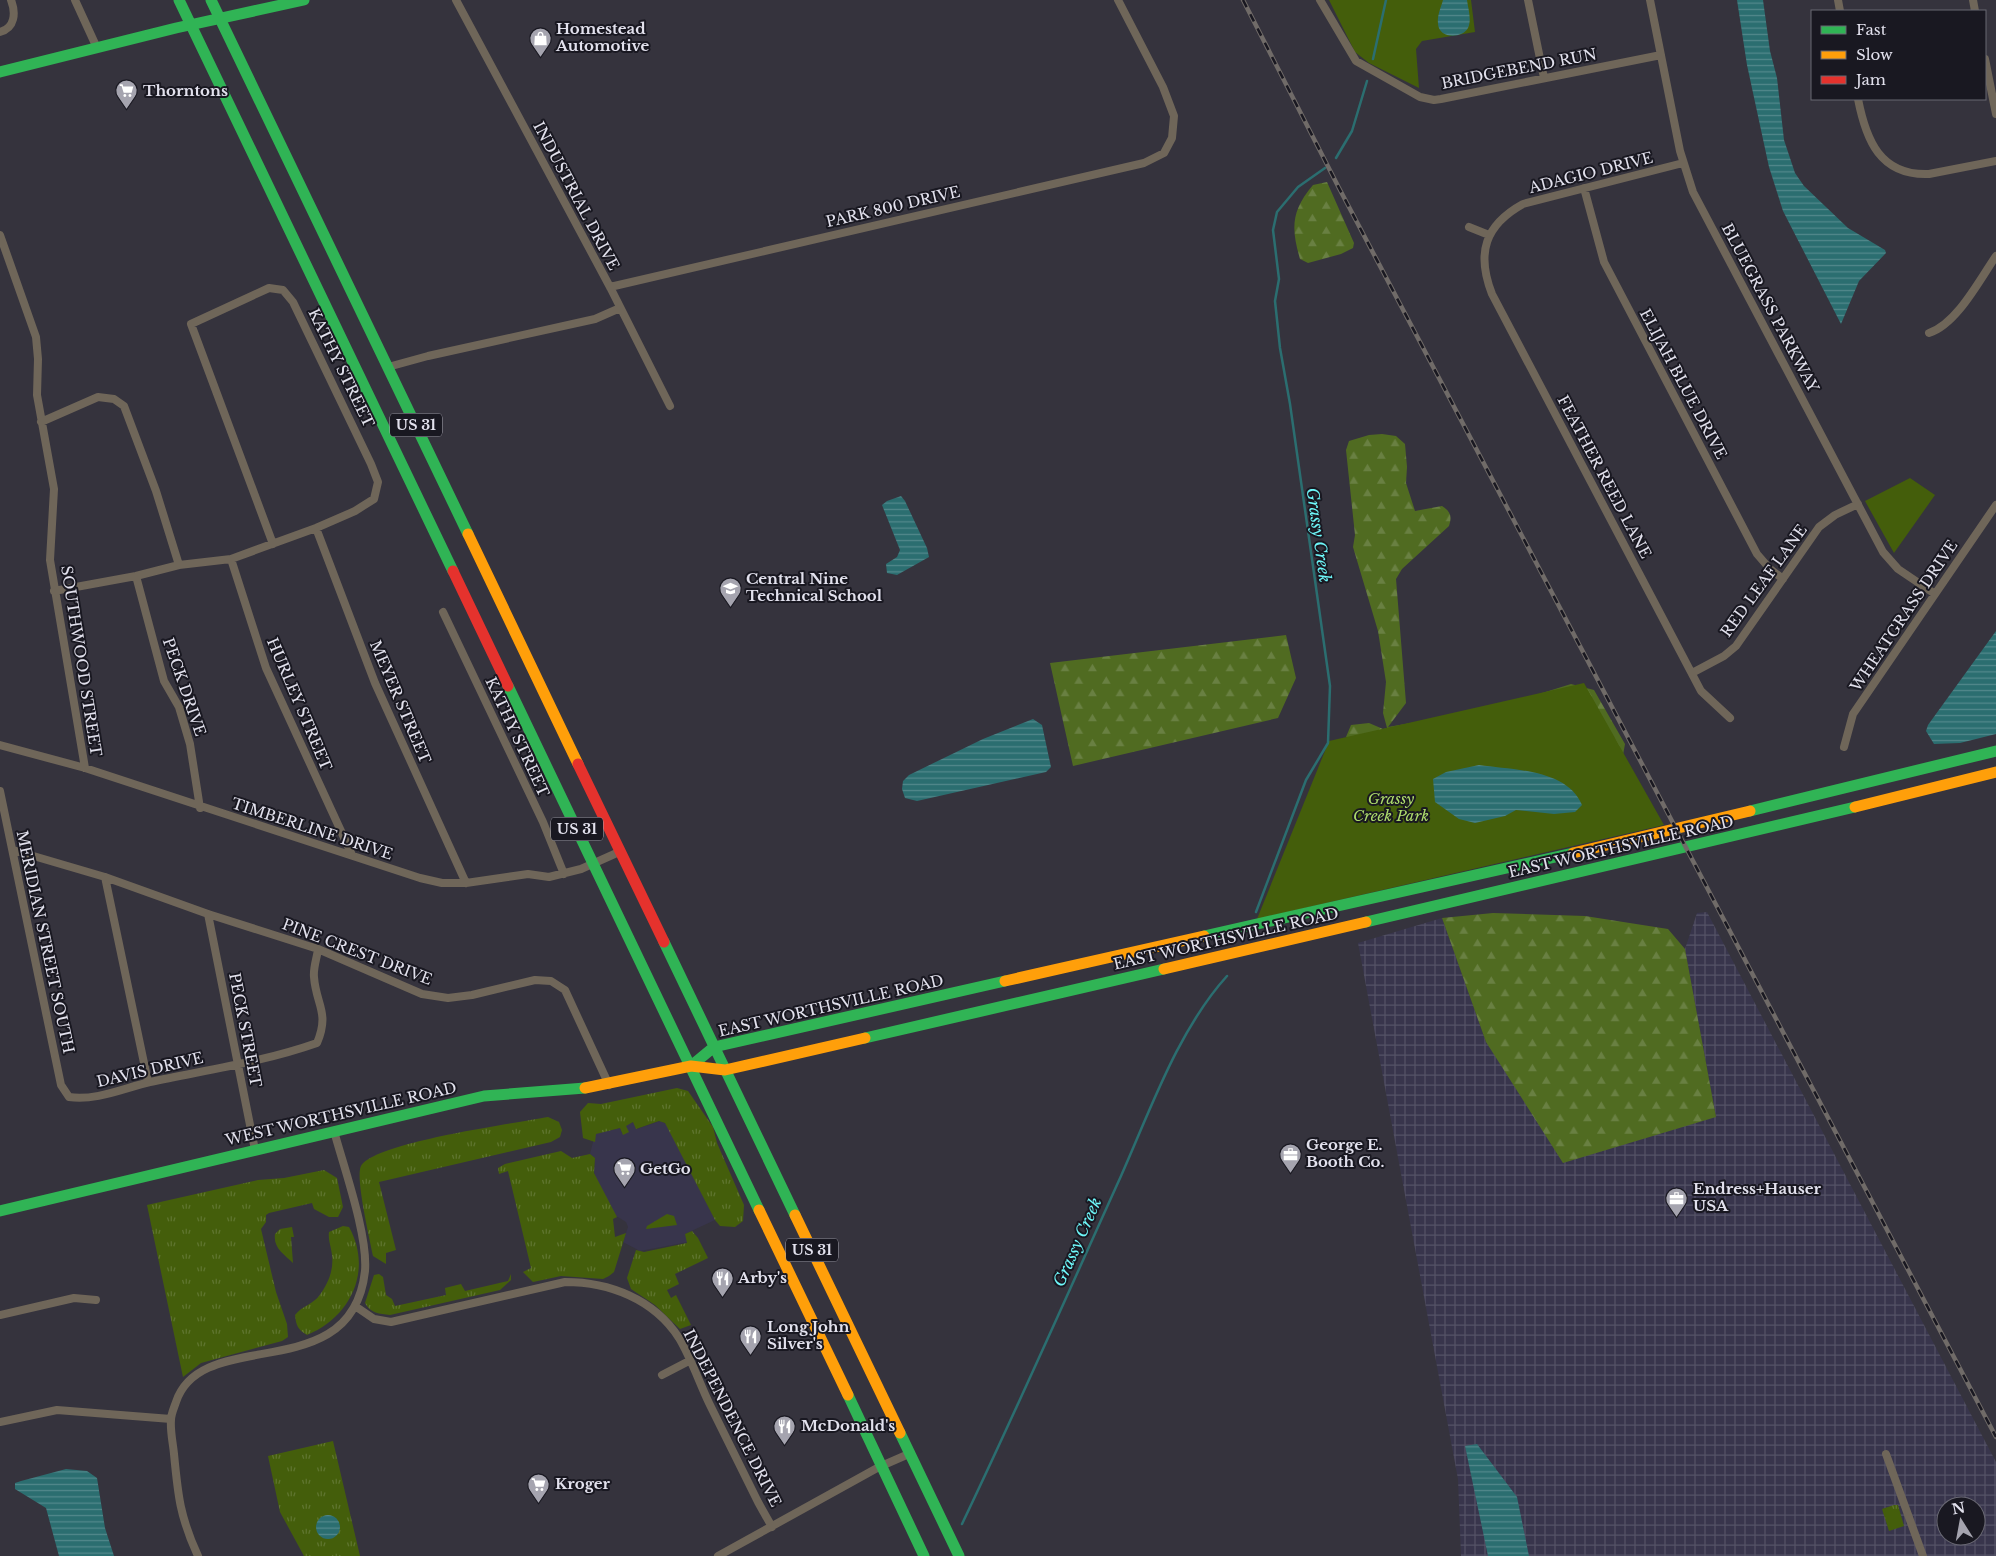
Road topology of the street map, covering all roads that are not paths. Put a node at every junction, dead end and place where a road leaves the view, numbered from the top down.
1 (11, 0) edge
2 (75, 0) edge
3 (179, 0) edge
4 (210, 0) edge
5 (304, 0) edge
6 (456, 0) edge
7 (1118, 0) edge
8 (1320, 0) edge
9 (1528, 0) edge
10 (1650, 0) edge
11 (220, 19) junction
12 (191, 25) junction
13 (0, 32) edge
14 (97, 48) junction
15 (1661, 55) junction
16 (1986, 64) edge
17 (0, 72) edge
18 (1544, 78) junction
19 (1858, 100) edge
20 (1996, 114) edge
21 (1996, 162) edge
22 (1683, 163) junction
23 (1584, 188) junction
24 (1469, 227) dead end
25 (0, 235) edge
26 (1489, 235) junction
27 (1996, 256) edge
28 (610, 287) junction
29 (620, 308) junction
30 (1928, 333) dead end
31 (388, 367) junction
32 (670, 406) dead end
33 (41, 422) junction
34 (1858, 504) junction
35 (1995, 508) edge
36 (316, 528) junction
37 (273, 544) junction
38 (231, 559) junction
39 (180, 565) junction
40 (136, 576) junction
41 (1783, 579) junction
42 (54, 591) junction
43 (1935, 594) junction
44 (443, 612) dead end
45 (1692, 673) junction
46 (1730, 718) dead end
47 (0, 745) edge
48 (1844, 747) dead end
49 (1996, 750) edge
50 (85, 768) junction
51 (1996, 772) edge
52 (0, 791) edge
53 (200, 808) junction
54 (12, 850) junction
55 (619, 852) junction
56 (352, 855) junction
57 (593, 863) junction
58 (564, 874) junction
59 (105, 877) junction
60 (466, 883) junction
61 (208, 914) junction
62 (318, 949) junction
63 (714, 1047) junction
64 (237, 1064) junction
65 (691, 1066) junction
66 (724, 1070) junction
67 (148, 1082) junction
68 (609, 1085) junction
69 (69, 1097) joint
70 (334, 1131) junction
71 (255, 1150) junction
72 (0, 1211) edge
73 (96, 1300) dead end
74 (355, 1306) junction
75 (0, 1316) edge
76 (690, 1361) junction
77 (662, 1375) dead end
78 (170, 1419) junction
79 (0, 1422) edge
80 (910, 1453) junction
81 (1886, 1454) dead end
82 (879, 1467) junction
83 (772, 1527) junction
84 (958, 1552) edge
85 (923, 1555) edge
86 (198, 1556) edge
87 (718, 1556) edge
88 (1923, 1556) edge

1 - 13 street
2 - 14 street
3 - 12 main road, US 31
4 - 11 main road, US 31
5 - 11 main road
6 - 28 street, INDUSTRIAL DRIVE
7 - 28 street, PARK 800 DRIVE
8 - 18 street, BRIDGEBEND RUN
9 - 18 street
10 - 15 street, BLUEGRASS PARKWAY
11 - 12 main road
11 - 31 main road, US 31
12 - 14 main road
12 - 57 main road, US 31
14 - 17 main road
15 - 18 street, BRIDGEBEND RUN
15 - 22 street, BLUEGRASS PARKWAY
16 - 20 street
19 - 21 street
22 - 23 street, ADAGIO DRIVE
22 - 34 street, BLUEGRASS PARKWAY
23 - 26 street, ADAGIO DRIVE
23 - 41 street, ELIJAH BLUE DRIVE
24 - 26 street
25 - 33 street, SOUTHWOOD STREET
26 - 45 street, FEATHER REED LANE
27 - 30 street
28 - 29 street, INDUSTRIAL DRIVE
29 - 31 street
29 - 32 street, INDUSTRIAL DRIVE
31 - 55 main road, US 31
33 - 39 street
33 - 42 street, SOUTHWOOD STREET
34 - 41 street, RED LEAF LANE
34 - 43 street, BLUEGRASS PARKWAY
35 - 43 street, WHEATGRASS DRIVE
36 - 37 street
36 - 37 street, KATHY STREET
36 - 60 street, MEYER STREET
37 - 38 street
38 - 39 street
38 - 56 street, HURLEY STREET
39 - 40 street
40 - 42 street
40 - 53 street, PECK DRIVE
41 - 45 street, RED LEAF LANE
42 - 50 street, SOUTHWOOD STREET
43 - 48 street, WHEATGRASS DRIVE
44 - 58 street, KATHY STREET
45 - 46 street, FEATHER REED LANE
47 - 50 street, TIMBERLINE DRIVE
49 - 63 main road, EAST WORTHSVILLE ROAD
50 - 53 street, TIMBERLINE DRIVE
51 - 66 main road, EAST WORTHSVILLE ROAD
52 - 54 street, MERIDIAN STREET SOUTH
53 - 56 street, TIMBERLINE DRIVE
54 - 59 street, PINE CREST DRIVE
54 - 69 street, MERIDIAN STREET SOUTH
55 - 57 street, TIMBERLINE DRIVE
55 - 63 main road, US 31
56 - 60 street, TIMBERLINE DRIVE
57 - 58 street, TIMBERLINE DRIVE
57 - 65 main road, US 31
58 - 60 street, TIMBERLINE DRIVE
59 - 61 street, PINE CREST DRIVE
59 - 67 street
61 - 62 street, PINE CREST DRIVE
61 - 64 street, PECK STREET
62 - 64 street
62 - 68 street, PINE CREST DRIVE
63 - 65 main road, EAST WORTHSVILLE ROAD
63 - 66 main road, US 31
64 - 67 street, DAVIS DRIVE
64 - 71 street, PECK STREET
65 - 66 main road, EAST WORTHSVILLE ROAD
65 - 68 main road, WEST WORTHSVILLE ROAD
65 - 82 main road, US 31
66 - 80 main road, US 31
67 - 69 street, DAVIS DRIVE
68 - 70 main road, WEST WORTHSVILLE ROAD
70 - 71 main road, WEST WORTHSVILLE ROAD
70 - 74 street
71 - 72 main road, WEST WORTHSVILLE ROAD
73 - 75 street
74 - 76 street, INDEPENDENCE DRIVE
74 - 78 street
76 - 77 street
76 - 83 street, INDEPENDENCE DRIVE
78 - 79 street
78 - 86 street
80 - 82 street
80 - 84 main road, US 31
81 - 88 street
82 - 83 street
82 - 85 main road, US 31
83 - 87 street

